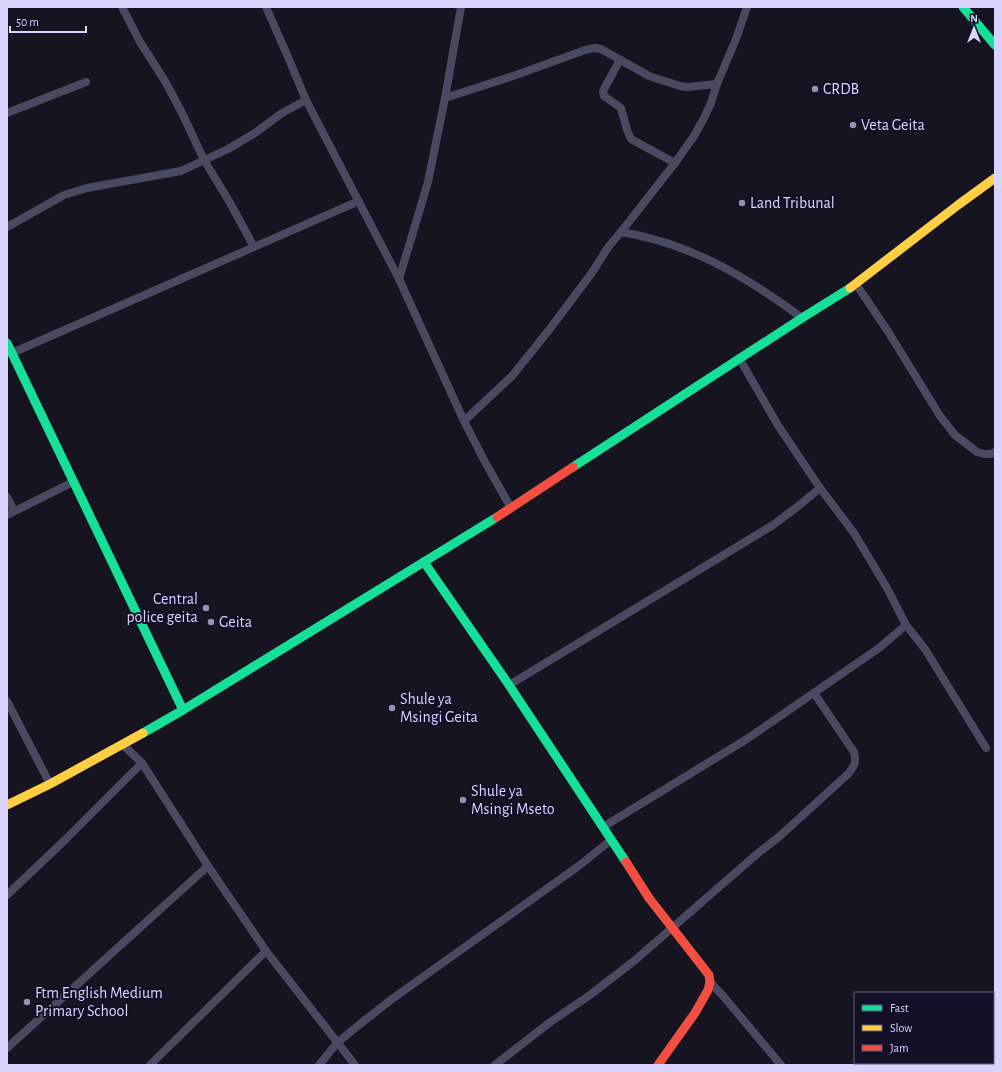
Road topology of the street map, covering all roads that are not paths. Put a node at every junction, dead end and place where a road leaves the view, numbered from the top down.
1 (122, 7) edge
2 (266, 7) edge
3 (461, 7) edge
4 (747, 7) edge
5 (963, 7) edge
6 (995, 45) edge
7 (620, 60) junction
8 (86, 82) dead end
9 (717, 84) junction
10 (445, 98) junction
11 (306, 100) junction
12 (7, 114) edge
13 (204, 160) junction
14 (675, 162) junction
15 (995, 178) edge
16 (359, 201) junction
17 (7, 227) edge
18 (621, 232) junction
19 (254, 247) junction
20 (399, 279) junction
21 (856, 284) junction
22 (802, 318) junction
23 (7, 343) edge
24 (12, 353) junction
25 (739, 358) junction
26 (464, 421) junction
27 (995, 452) edge
28 (73, 482) junction
29 (820, 488) junction
30 (7, 497) edge
31 (511, 508) junction
32 (11, 513) edge
33 (424, 562) junction
34 (906, 625) junction
35 (509, 685) junction
36 (814, 693) junction
37 (7, 701) edge
38 (184, 710) junction
39 (123, 745) junction
40 (986, 748) dead end
41 (142, 763) junction
42 (50, 784) junction
43 (7, 805) edge
44 (603, 827) junction
45 (611, 840) junction
46 (208, 866) junction
47 (7, 895) edge
48 (672, 928) junction
49 (266, 951) junction
50 (710, 982) junction
51 (337, 1043) junction
52 (7, 1048) edge
53 (662, 1064) edge
54 (150, 1065) edge
55 (319, 1065) edge
56 (355, 1065) edge
57 (494, 1065) edge
58 (781, 1065) edge

1 - 13 street
2 - 11 street
3 - 10 street
4 - 9 street
5 - 6 street
7 - 9 street
7 - 10 street
7 - 14 street
8 - 12 street
9 - 14 street
10 - 20 street
11 - 13 street
11 - 16 street
13 - 17 street
13 - 19 street
14 - 18 street
15 - 21 street
16 - 19 street
16 - 20 street
18 - 22 street
18 - 26 street
19 - 24 street
20 - 26 street
21 - 22 street
21 - 27 street
22 - 25 street
23 - 24 street
24 - 28 street
25 - 29 street
25 - 31 street
26 - 31 street
28 - 32 street
28 - 38 street
29 - 34 street
29 - 35 street
30 - 32 street
31 - 33 street
33 - 35 street
33 - 38 street
34 - 36 street
34 - 40 street
35 - 44 street
36 - 44 street
36 - 48 street
37 - 42 street
38 - 39 street
39 - 41 street
39 - 42 street
41 - 46 street
41 - 47 street
42 - 43 street
44 - 45 street
45 - 48 street
45 - 51 street
46 - 49 street
46 - 52 street
48 - 50 street
48 - 57 street
49 - 51 street
49 - 54 street
50 - 53 street
50 - 58 street
51 - 55 street
51 - 56 street

